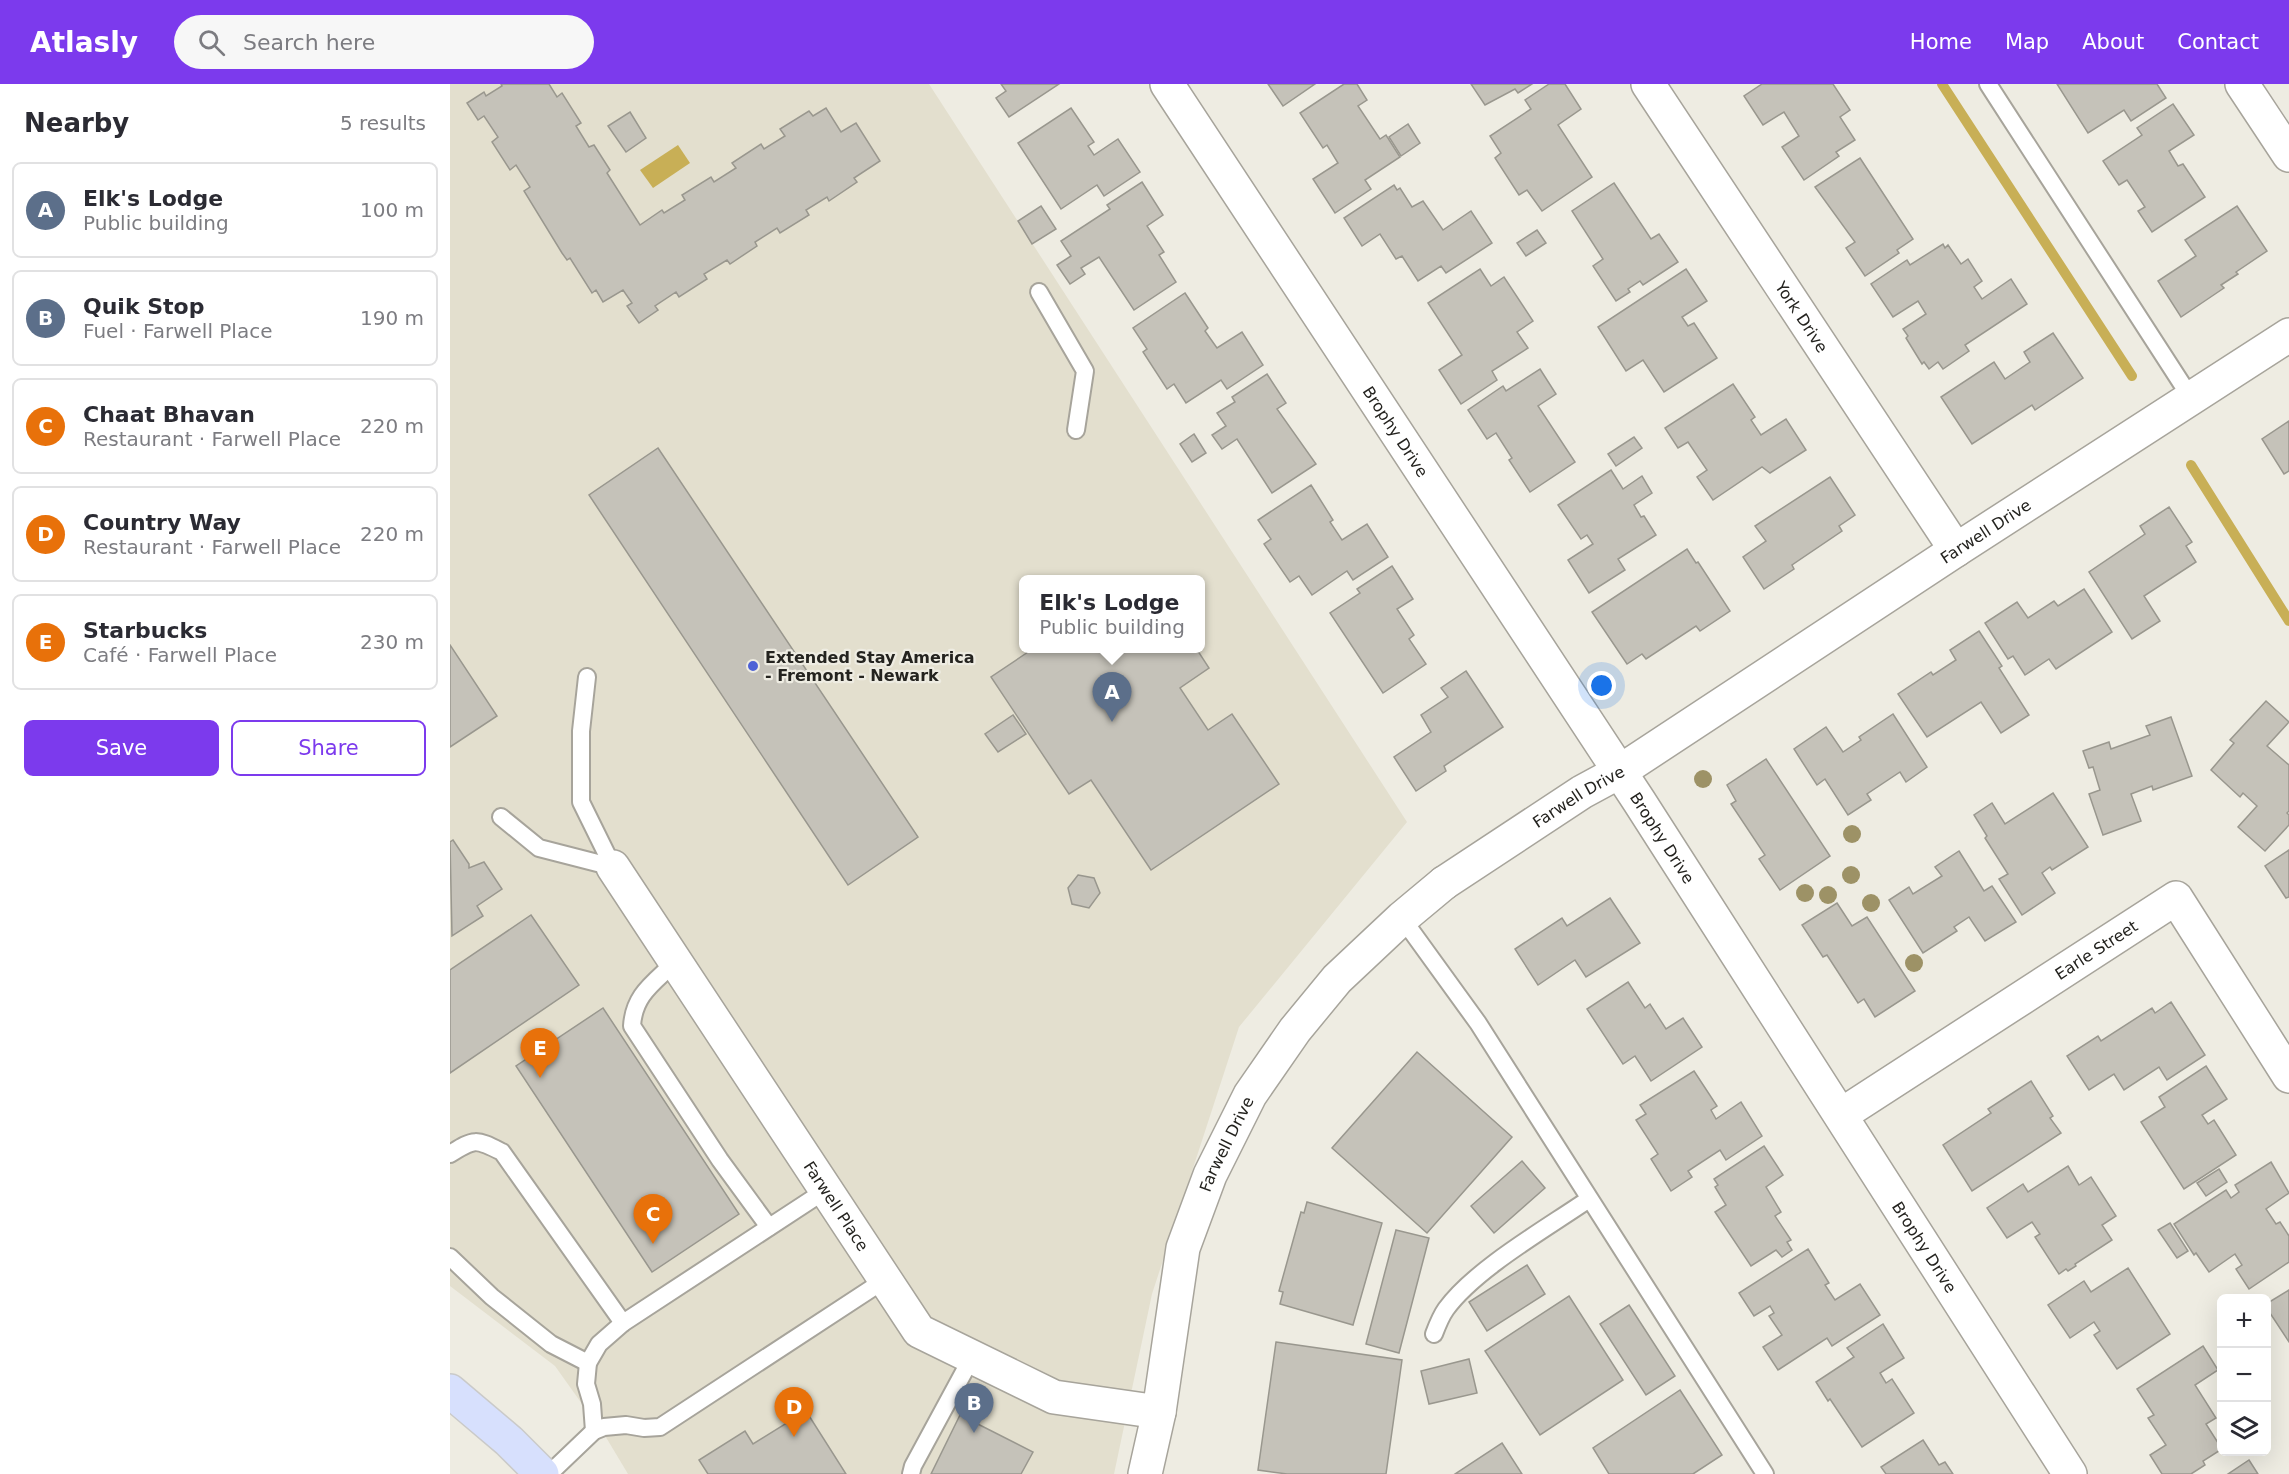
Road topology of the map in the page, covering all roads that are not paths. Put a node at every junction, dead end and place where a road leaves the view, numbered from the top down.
1 (1167, 84) edge
2 (1648, 84) edge
3 (1988, 84) edge
4 (2242, 84) edge
5 (2289, 155) edge
6 (1039, 292) dead end
7 (2289, 335) edge
8 (2191, 398) junction
9 (1076, 430) dead end
10 (1956, 550) junction
11 (587, 677) dead end
12 (1619, 772) junction
13 (501, 817) dead end
14 (613, 867) junction
15 (1402, 918) junction
16 (675, 962) junction
17 (2289, 1076) edge
18 (1841, 1115) junction
19 (450, 1154) edge
20 (826, 1190) junction
21 (1589, 1199) junction
22 (769, 1227) junction
23 (450, 1257) edge
24 (886, 1279) junction
25 (623, 1323) junction
26 (1434, 1334) dead end
27 (972, 1357) junction
28 (588, 1364) junction
29 (450, 1391) edge
30 (1159, 1412) junction
31 (594, 1431) junction
32 (542, 1474) edge
33 (549, 1474) edge
34 (910, 1474) edge
35 (1145, 1474) edge
36 (1765, 1474) edge
37 (2070, 1474) edge

1 - 12 street, Brophy Drive
2 - 10 street, York Drive
3 - 8 lane
4 - 5 street
6 - 9 lane
7 - 8 street, Farwell Drive
8 - 10 street, Farwell Drive
10 - 12 street, Farwell Drive
11 - 14 lane
12 - 15 street, Farwell Drive
12 - 18 street, Brophy Drive
13 - 14 lane
14 - 16 street, Farwell Place
15 - 21 lane
15 - 30 street, Farwell Drive
16 - 20 street, Farwell Place
16 - 22 lane
17 - 18 street, Earle Street
18 - 37 street, Brophy Drive
19 - 25 lane
20 - 22 lane
20 - 24 street, Farwell Place
21 - 26 lane
21 - 36 lane
22 - 25 lane
23 - 28 lane
24 - 27 street, Farwell Place
24 - 31 lane
25 - 28 lane
27 - 30 street, Farwell Place
27 - 34 lane
28 - 31 lane
29 - 32 main road
30 - 35 street, Farwell Drive
31 - 33 lane

